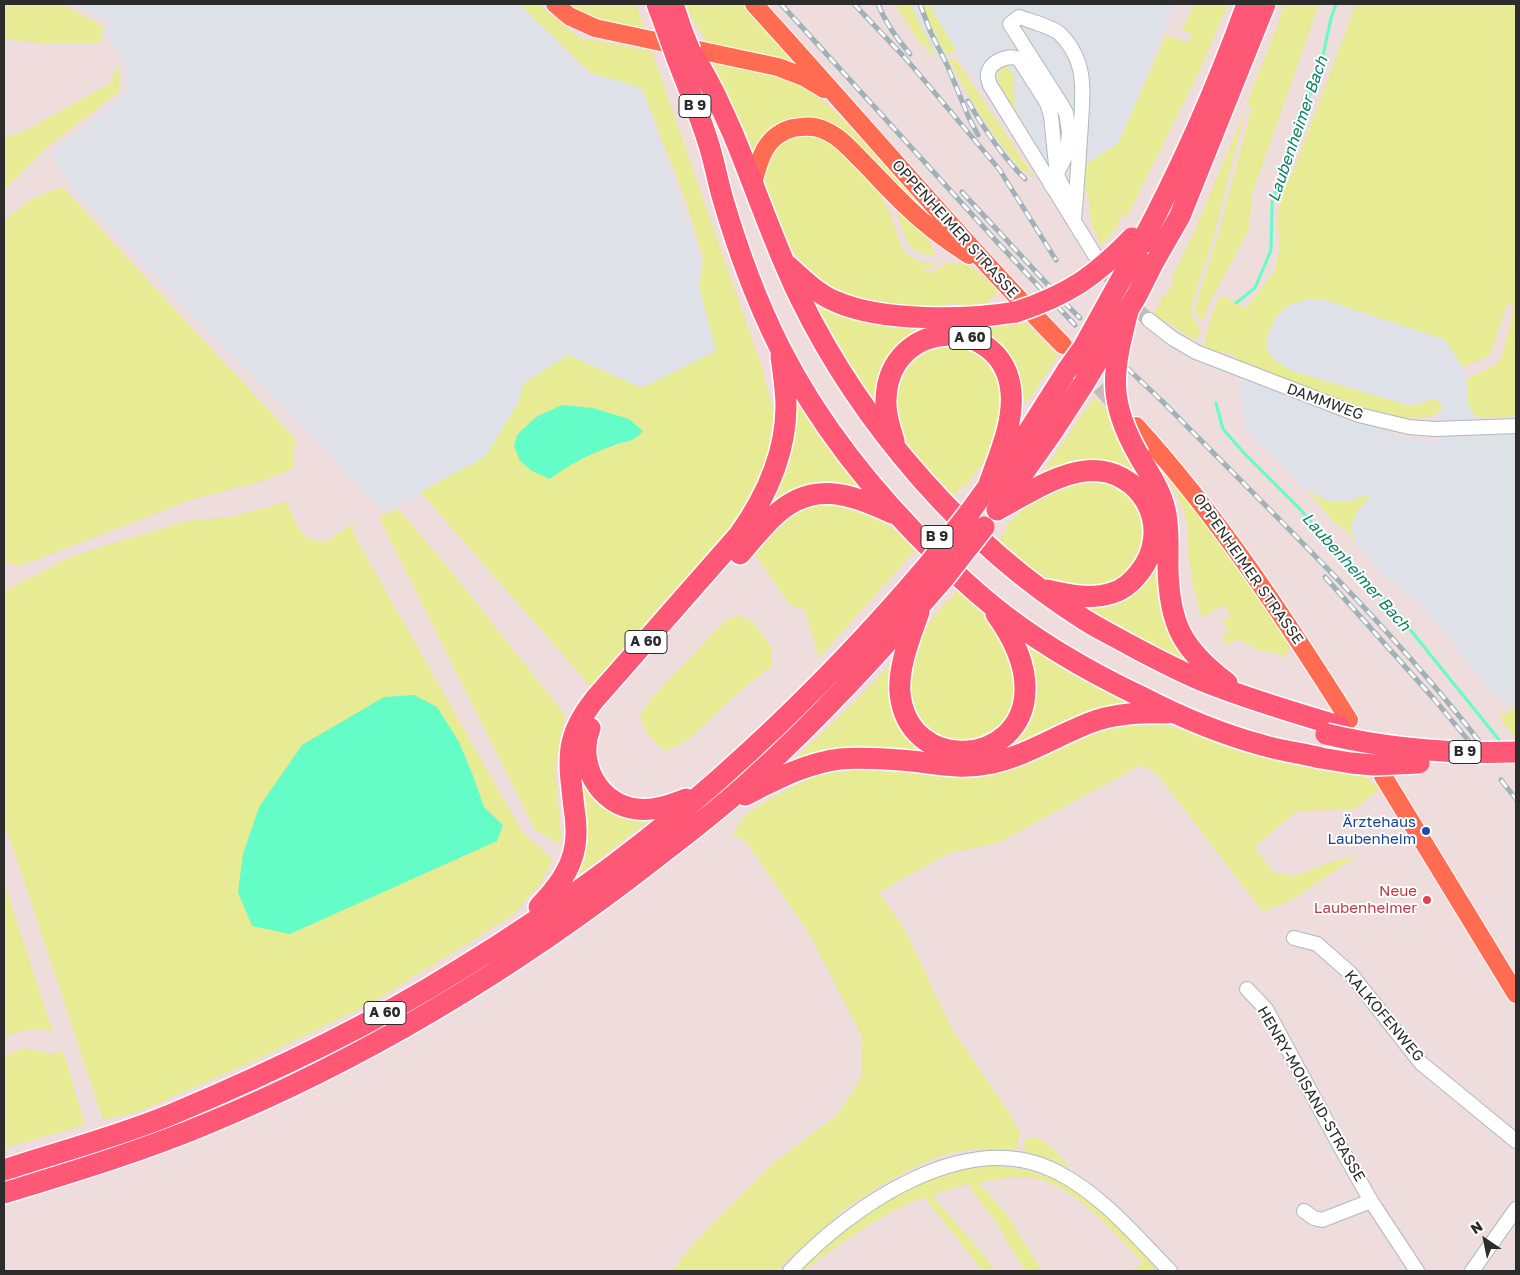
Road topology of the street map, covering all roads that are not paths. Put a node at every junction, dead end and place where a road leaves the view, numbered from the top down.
1 (555, 4) edge
2 (657, 4) edge
3 (673, 4) edge
4 (754, 4) edge
5 (1247, 4) edge
6 (1265, 4) edge
7 (674, 29) junction
8 (689, 57) junction
9 (849, 111) junction
10 (713, 156) junction
11 (1079, 160) junction
12 (753, 184) junction
13 (1054, 185) junction
14 (1074, 219) junction
15 (1136, 242) junction
16 (1096, 257) tunnel mouth
17 (784, 263) junction
18 (991, 269) junction
19 (1128, 311) junction
20 (1149, 320) tunnel mouth
21 (1063, 345) dead end
22 (780, 348) junction
23 (1136, 426) dead end
24 (1516, 426) edge
25 (895, 446) junction
26 (988, 487) junction
27 (998, 510) junction
28 (897, 516) junction
29 (976, 520) junction
30 (937, 571) junction
31 (1038, 588) junction
32 (989, 603) junction
33 (922, 604) junction
34 (1246, 697) junction
35 (1175, 714) junction
36 (1329, 736) junction
37 (1516, 752) edge
38 (1417, 756) junction
39 (1516, 766) edge
40 (1384, 776) dead end
41 (701, 794) junction
42 (724, 804) junction
43 (514, 934) junction
44 (1294, 938) dead end
45 (1246, 989) dead end
46 (1516, 994) edge
47 (1516, 1141) edge
48 (4, 1170) edge
49 (4, 1193) edge
50 (1372, 1201) junction
51 (1304, 1211) dead end
52 (1515, 1215) edge
53 (790, 1271) edge
54 (1170, 1271) edge
55 (1417, 1271) edge
56 (1472, 1271) edge

1 - 9 main road
2 - 7 highway, B 9
3 - 7 highway, B 9
4 - 9 main road
5 - 15 highway, A 60
6 - 19 highway, A 60, bridge
7 - 8 highway, B 9, bridge
8 - 10 highway, B 9
8 - 12 highway
8 - 36 highway, B 9
9 - 18 main road, OPPENHEIMER STRASSE
10 - 22 highway
10 - 36 highway, B 9
11 - 13 street
11 - 13 street
11 - 14 street
12 - 17 highway
12 - 18 main road
13 - 13 street
13 - 14 street
14 - 16 street
15 - 17 highway, bridge
15 - 26 highway, A 60, bridge
17 - 25 highway
18 - 21 main road, OPPENHEIMER STRASSE
19 - 27 highway, A 60, bridge
19 - 34 highway, A 60, bridge
20 - 24 street, DAMMWEG
22 - 28 highway
22 - 43 highway, A 60
23 - 36 main road, OPPENHEIMER STRASSE
25 - 26 highway, A 60
25 - 31 highway
26 - 29 highway, A 60
27 - 29 highway, A 60
27 - 31 highway
28 - 32 highway
28 - 41 highway
29 - 30 highway, A 60, bridge
30 - 33 highway, A 60
30 - 41 highway, A 60
31 - 34 highway
32 - 33 highway, A 60
32 - 35 highway
33 - 42 highway, A 60
34 - 36 highway
35 - 36 highway
35 - 42 highway
36 - 38 highway, bridge
36 - 38 highway, bridge
37 - 38 highway, B 9, bridge
38 - 39 highway, B 9
40 - 46 main road
41 - 43 highway, A 60
42 - 49 highway, A 60
43 - 48 highway, A 60
44 - 47 street, KALKOFENWEG
45 - 50 street, HENRY-MOISAND-STRASSE
50 - 51 street, HENRY-MOISAND-STRASSE
50 - 55 street, HENRY-MOISAND-STRASSE
52 - 56 street
53 - 54 street

